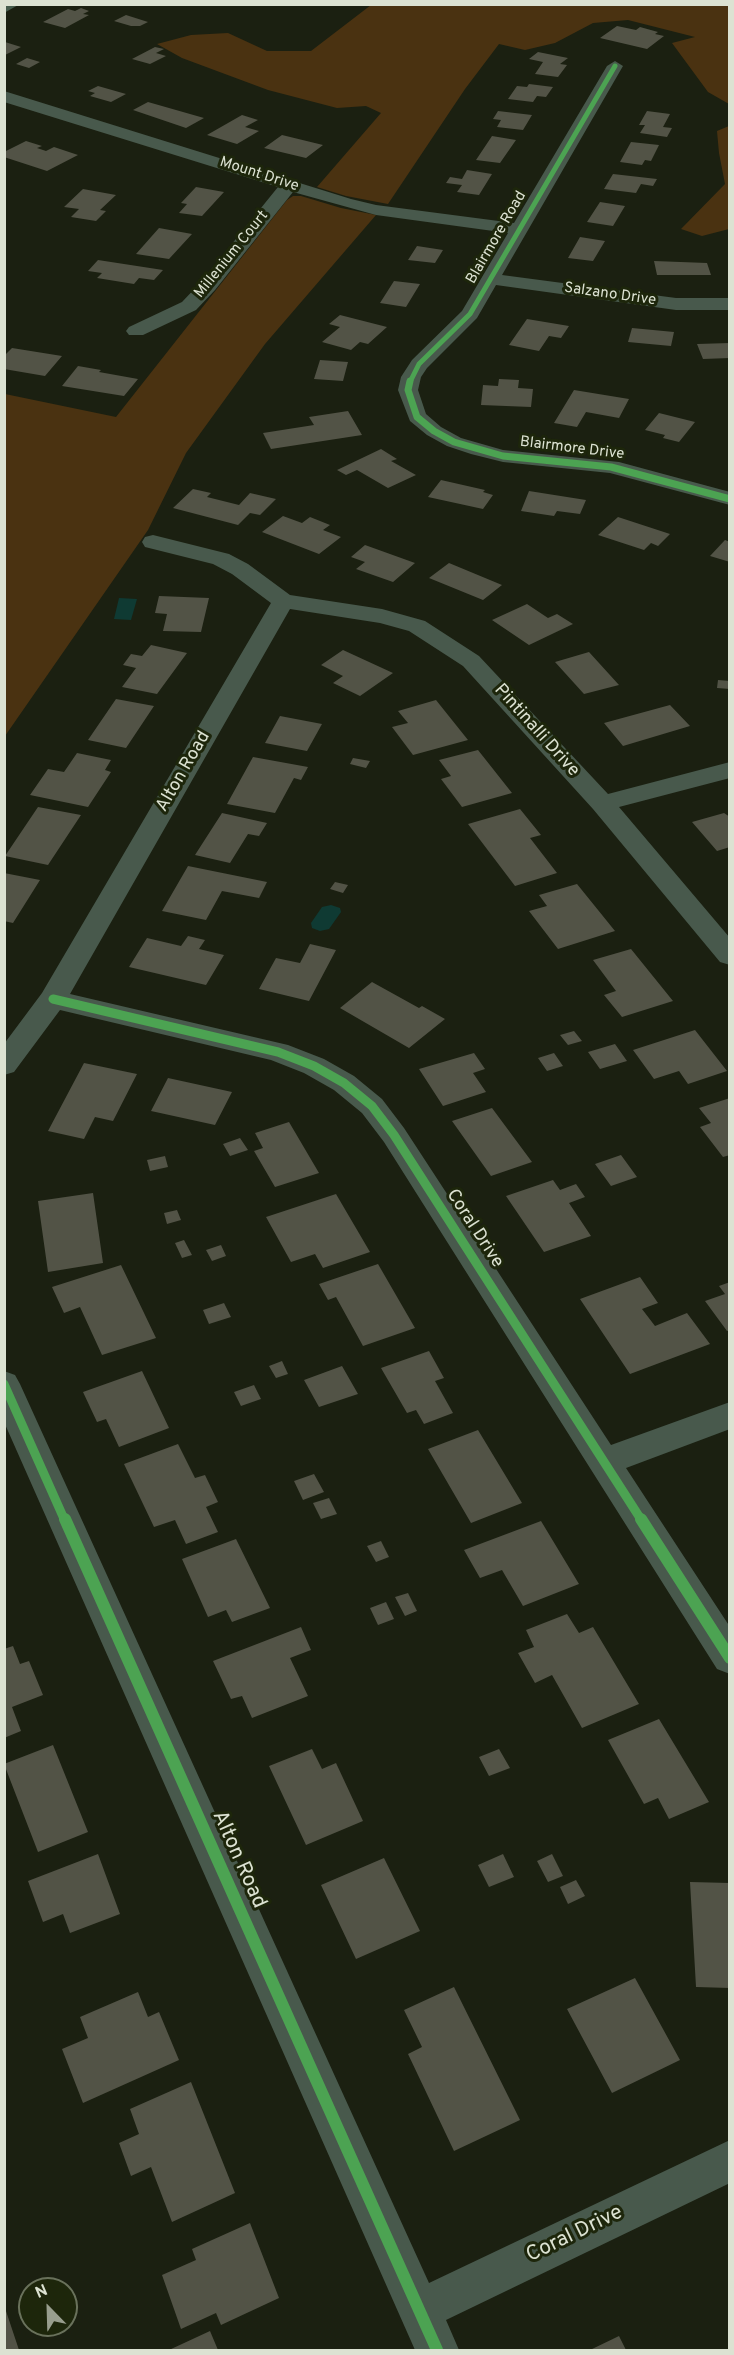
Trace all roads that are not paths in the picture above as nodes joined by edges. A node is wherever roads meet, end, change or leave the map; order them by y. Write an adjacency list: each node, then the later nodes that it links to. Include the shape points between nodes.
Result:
1 (12, 4): 2 (main road)
2 (4, 8)
3 (615, 66): 6 (street, Blairmore Road)
4 (4, 96): 5 (street, Mount Drive)
5 (289, 185): 6 (street, Mount Drive, via 376,210); 9 (street, Millenium Court, via 189,306)
6 (520, 229): 7 (street, Blairmore Road)
7 (491, 279): 8 (street, Salzano Drive, via 676,304); 10 (street, Blairmore Road, via 470,314 419,364 411,377 408,390)
8 (729, 304)
9 (136, 331)
10 (417, 417): 11 (street, Blairmore Drive, via 454,442 478,450 610,467)
11 (729, 499)
12 (153, 542): 13 (street, via 221,558)
13 (283, 601): 15 (street, Pintinalli Drive, via 382,616 417,626 471,661 488,677); 17 (street, Alton Road)
14 (729, 770): 15 (street)
15 (602, 803): 16 (street, Pintinalli Drive)
16 (729, 956)
17 (53, 999): 18 (street, Alton Road); 21 (street, Coral Drive, via 278,1052 344,1083 372,1106)
18 (4, 1065)
19 (4, 1384): 24 (street, Alton Road)
20 (729, 1415): 21 (street)
21 (604, 1462): 22 (street, Coral Drive)
22 (729, 1658)
23 (729, 2161): 24 (street, Coral Drive)
24 (420, 2310): 25 (street, Alton Road)
25 (437, 2350)

